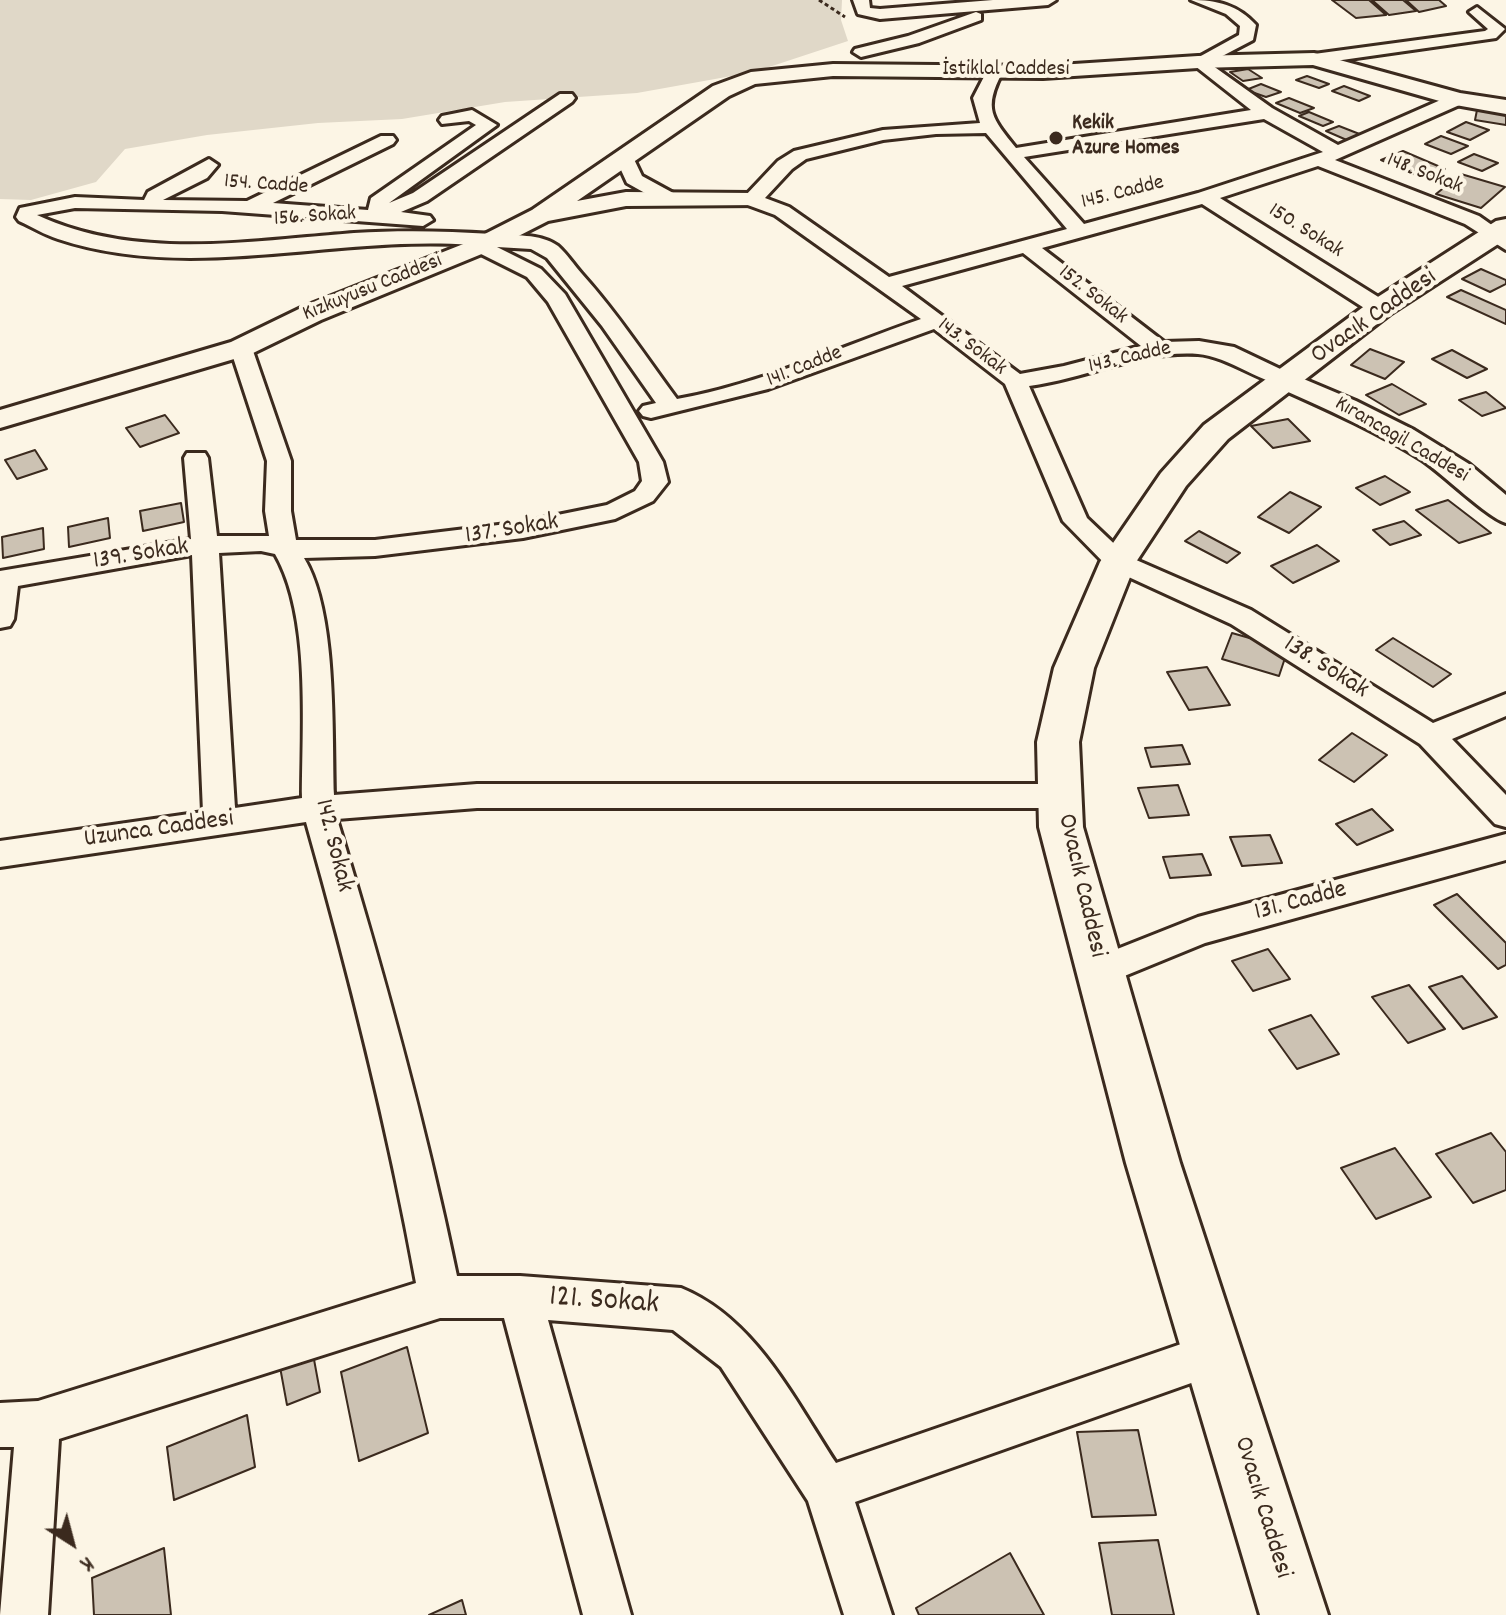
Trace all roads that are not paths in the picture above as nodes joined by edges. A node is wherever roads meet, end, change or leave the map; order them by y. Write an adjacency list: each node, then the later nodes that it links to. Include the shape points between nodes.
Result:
1 (861, 0): 4 (street, via 863,11 880,14)
2 (1048, 0): 4 (street)
3 (1199, 0): 8 (street, via 1231,11 1248,25 1247,37)
4 (1009, 3): 6 (street, via 913,40)
5 (1477, 12): 7 (street, via 1497,29 1490,35)
6 (861, 52)
7 (1314, 59): 8 (street, İstiklal Caddesi); 11 (street, İstiklal Caddesi)
8 (1198, 62): 9 (street, İstiklal Caddesi); 13 (street)
9 (994, 73): 15 (street, via 981,98); 19 (street, İstiklal Caddesi, via 833,70 751,78 721,91)
10 (566, 98): 27 (street, via 420,197)
11 (1458, 99): 12 (street, İstiklal Caddesi); 17 (street, 145. Cadde)
12 (1506, 107)
13 (1266, 113): 17 (street); 18 (street)
14 (448, 120): 27 (street, via 472,115 488,125 378,202)
15 (993, 128): 18 (street); 24 (street, via 883,135 800,155)
16 (387, 140): 26 (street)
17 (1339, 153): 20 (street, 145. Cadde)
18 (1011, 154): 29 (street)
19 (625, 159): 23 (street, via 634,179); 28 (street, İstiklal Caddesi)
20 (1319, 160): 22 (street, 145. Cadde); 30 (street, 148. Sokak)
21 (209, 165): 25 (street, 154. Cadde, via 155,196)
22 (1205, 197): 29 (street, 145. Cadde); 34 (street, 150. Sokak)
23 (668, 198): 24 (street, Kızkuyusu Caddesi); 28 (street, Kızkuyusu Caddesi, via 626,199)
24 (752, 200): 33 (street, 143. Sokak, via 782,211)
25 (159, 206): 26 (street, 154. Cadde); 31 (street, 156. Sokak, via 67,202 42,206 26,217 98,244 152,248 396,237)
26 (250, 208): 27 (street, 154. Cadde)
27 (378, 215): 28 (street, 154. Cadde, via 469,223)
28 (541, 215): 31 (street, Kızkuyusu Caddesi)
29 (1079, 230): 32 (street, 145. Cadde)
30 (1503, 235): 34 (main road, Ovacık Caddesi)
31 (485, 243): 36 (street, Kızkuyusu Caddesi); 40 (street, 156. Sokak, via 524,242 548,249 594,299); 41 (street, via 534,273 557,299)
32 (1025, 245): 33 (street, 145. Cadde); 37 (street, 152. Sokak)
33 (884, 285): 35 (street, 143. Sokak)
34 (1380, 308): 39 (main road, Ovacık Caddesi)
35 (937, 321): 38 (street, 143. Sokak); 40 (street, 141. Cadde, via 729,396)
36 (241, 348): 42 (street, Kızkuyusu Caddesi); 47 (street, 142. Sokak, via 279,461)
37 (1158, 348): 38 (street, 143. Cadde, via 1063,376); 39 (street, 143. Cadde, via 1229,353)
38 (1015, 381): 48 (street, 143. Sokak, via 1076,521)
39 (1287, 381): 44 (street, Kırancagil Caddesi, via 1364,415); 48 (main road, Ovacık Caddesi, via 1216,432 1173,480)
40 (671, 408): 41 (street, 141. Cadde)
41 (625, 414): 47 (street, 137. Sokak, via 651,462 655,482 644,496 615,511 452,540 310,551)
42 (0, 419)
43 (196, 458): 46 (street)
44 (1495, 490): 45 (street, Kırancagil Caddesi)
45 (1506, 513)
46 (205, 545): 47 (street, 139. Sokak); 49 (street, 139. Sokak); 56 (street)
47 (284, 547): 54 (street, 142. Sokak, via 302,577 316,666)
48 (1118, 562): 52 (street, 138. Sokak, via 1241,617); 53 (main road, Ovacık Caddesi, via 1074,668 1058,742)
49 (3, 580): 50 (street)
50 (0, 619)
51 (1506, 704): 52 (street)
52 (1431, 736): 55 (street, 138. Sokak)
53 (1060, 796): 54 (street, Uzunca Caddesi, via 477,796); 59 (main road, Ovacık Caddesi, via 1061,827)
54 (318, 808): 56 (street, Uzunca Caddesi); 60 (street, 142. Sokak, via 416,1173)
55 (1506, 815)
56 (220, 822): 58 (street, Uzunca Caddesi)
57 (1506, 847): 59 (street, 131. Cadde, via 1198,931)
58 (0, 854)
59 (1100, 971): 62 (main road, Ovacık Caddesi)
60 (440, 1297): 61 (street, 121. Sokak); 63 (street, 121. Sokak)
61 (520, 1297): 64 (street, 121. Sokak, via 681,1309 736,1352); 66 (street)
62 (1213, 1355): 64 (street); 68 (main road, Ovacık Caddesi)
63 (19, 1424): 65 (street)
64 (827, 1489): 67 (street, 121. Sokak)
65 (24, 1615)
66 (607, 1615)
67 (868, 1615)
68 (1294, 1615)

